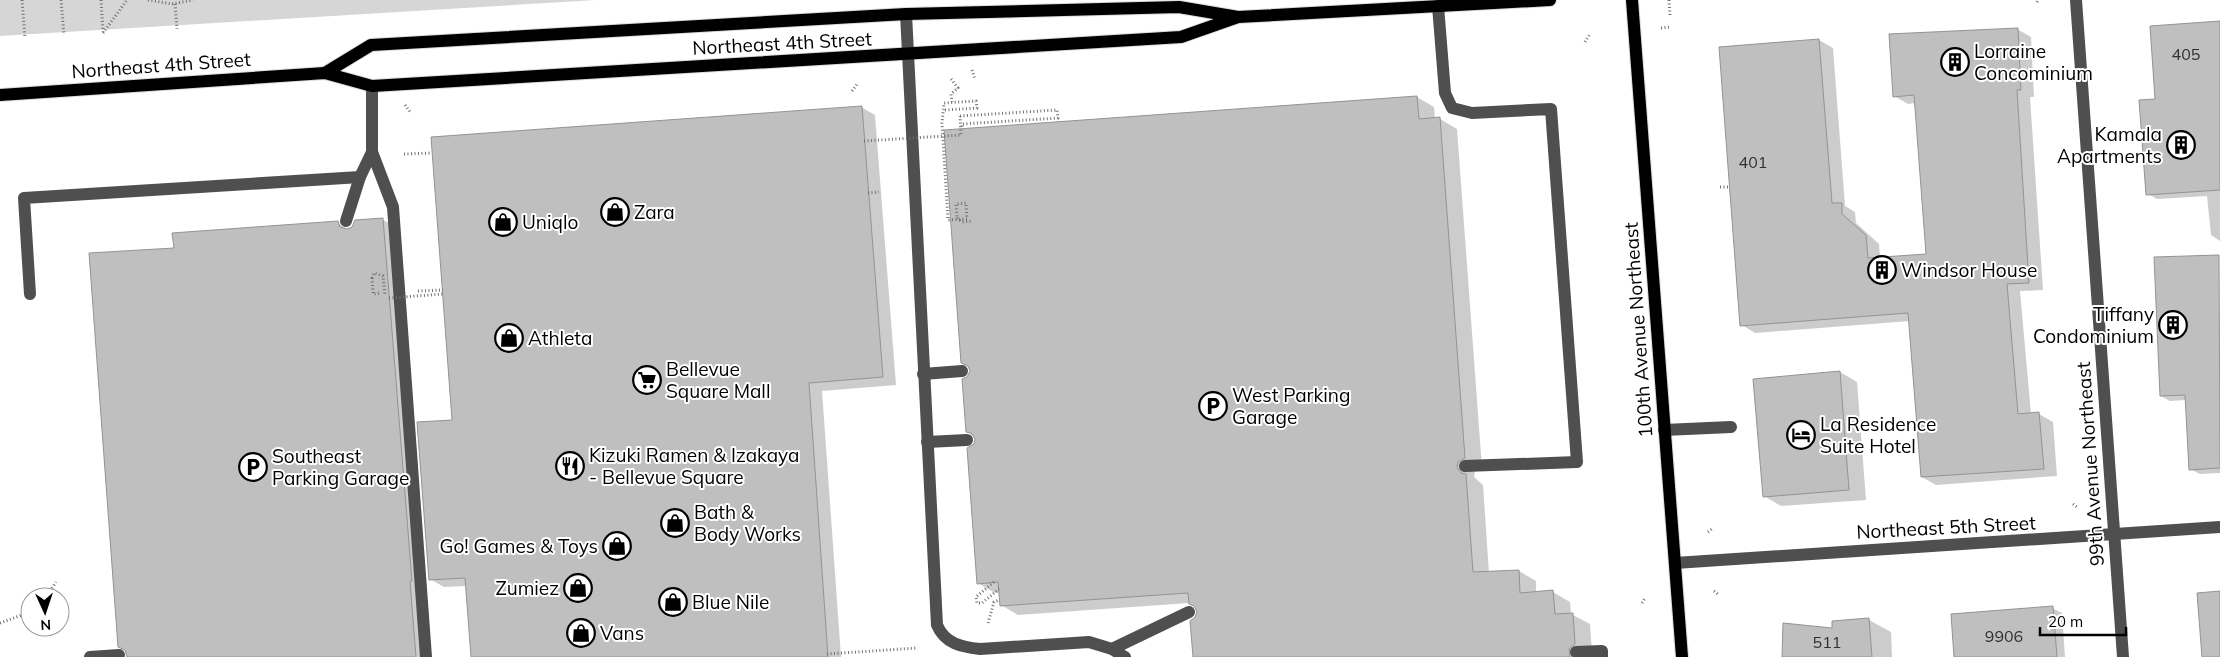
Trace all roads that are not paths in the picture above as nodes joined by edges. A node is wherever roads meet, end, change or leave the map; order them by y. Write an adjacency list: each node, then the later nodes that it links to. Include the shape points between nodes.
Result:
1 (1550, 0): 4 (main road, Northeast 4th Street)
2 (1632, 0): 18 (main road, 100th Avenue Northeast)
3 (2076, 0): 23 (street, 99th Avenue Northeast)
4 (1438, 6): 6 (main road, Northeast 4th Street); 21 (street, via 1445,93 1452,108 1472,113 1552,109 1577,462)
5 (906, 14): 6 (main road, Northeast 4th Street, via 1179,7); 7 (street); 8 (main road, Northeast 4th Street, via 371,45)
6 (1238, 17): 7 (main road, Northeast 4th Street, via 1181,37)
7 (908, 55): 9 (main road, Northeast 4th Street); 16 (street)
8 (325, 73): 9 (main road, Northeast 4th Street); 10 (main road, Northeast 4th Street)
9 (372, 86): 11 (street)
10 (0, 95)
11 (372, 152): 12 (street); 30 (street, via 393,207)
12 (360, 177): 13 (street); 14 (street, via 24,198)
13 (346, 221)
14 (30, 294)
15 (962, 371): 16 (street)
16 (923, 374): 20 (street)
17 (1731, 426): 18 (street)
18 (1664, 430): 24 (main road, 100th Avenue Northeast)
19 (967, 440): 20 (street)
20 (927, 442): 26 (street, via 935,616 940,632 955,645 980,649 1089,642)
21 (1465, 466)
22 (2220, 527): 23 (street, Northeast 5th Street)
23 (2114, 535): 24 (street, Northeast 5th Street); 34 (street, 99th Avenue Northeast)
24 (1675, 563): 33 (main road, 100th Avenue Northeast)
25 (1189, 612): 26 (street)
26 (1112, 649): 31 (street)
27 (1576, 652): 32 (street, via 1602,651)
28 (119, 655): 29 (street)
29 (90, 657)
30 (426, 657)
31 (1125, 657)
32 (1602, 657)
33 (1682, 657)
34 (2122, 657)

